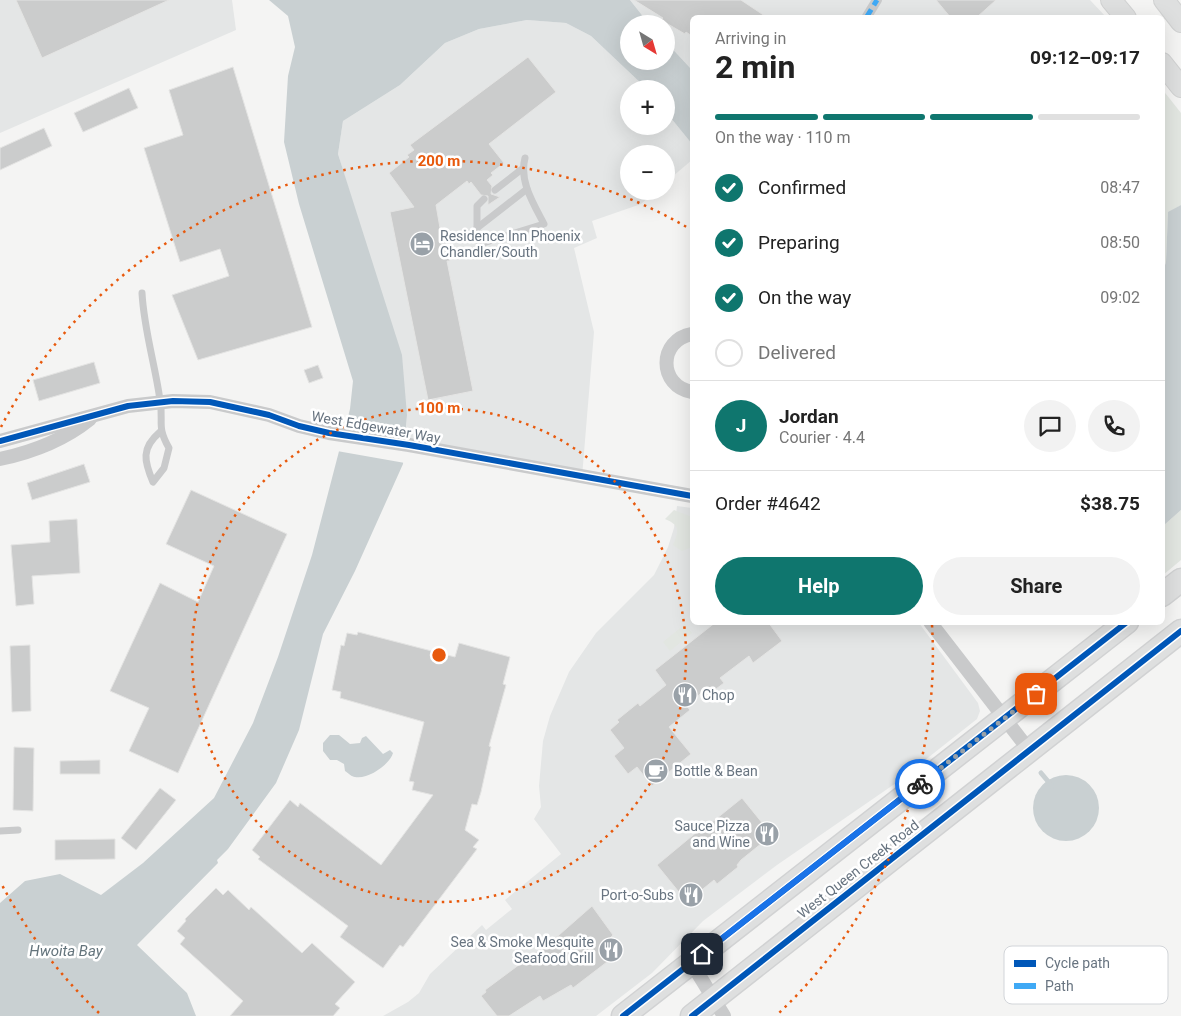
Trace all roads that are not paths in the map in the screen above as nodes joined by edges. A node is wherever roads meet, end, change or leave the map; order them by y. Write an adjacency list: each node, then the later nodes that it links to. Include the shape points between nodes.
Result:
1 (877, 0): 4 (street)
2 (1112, 0): 5 (main road)
3 (1164, 0): 6 (main road)
4 (868, 15)
5 (1124, 15)
6 (1181, 22)
7 (1165, 67): 8 (main road)
8 (1181, 86)
9 (525, 158): 10 (lane)
10 (522, 169): 11 (lane); 12 (lane)
11 (527, 189): 13 (lane, via 477,228 476,206); 14 (lane, via 544,224)
12 (495, 190)
13 (484, 199)
14 (480, 244)
15 (142, 293): 18 (lane, via 143,317)
16 (690, 335): 17 (street, via 677,339 671,346 666,365 673,383)
17 (690, 391)
18 (160, 402): 19 (street, West Edgewater Way, via 128,406); 20 (lane); 23 (street, West Edgewater Way, via 210,402 269,415 329,434 409,445)
19 (95, 416): 21 (street, West Edgewater Way); 22 (street, West Edgewater Way, via 78,429 35,450)
20 (160, 432): 20 (lane, via 149,442 145,464 153,482 164,468 170,448)
21 (0, 441)
22 (0, 459)
23 (690, 496)
24 (1181, 580): 25 (main road)
25 (1165, 593)
26 (932, 625): 29 (street)
27 (1123, 625): 29 (main road, West Queen Creek Road)
28 (1181, 631): 30 (main road, West Queen Creek Road)
29 (1005, 718): 30 (street); 33 (main road, West Queen Creek Road)
30 (1029, 750): 34 (main road, West Queen Creek Road)
31 (18, 830): 32 (lane)
32 (0, 831)
33 (691, 962): 34 (street); 35 (main road, West Queen Creek Road)
34 (718, 1008): 36 (main road, West Queen Creek Road)
35 (623, 1016)
36 (692, 1016)

